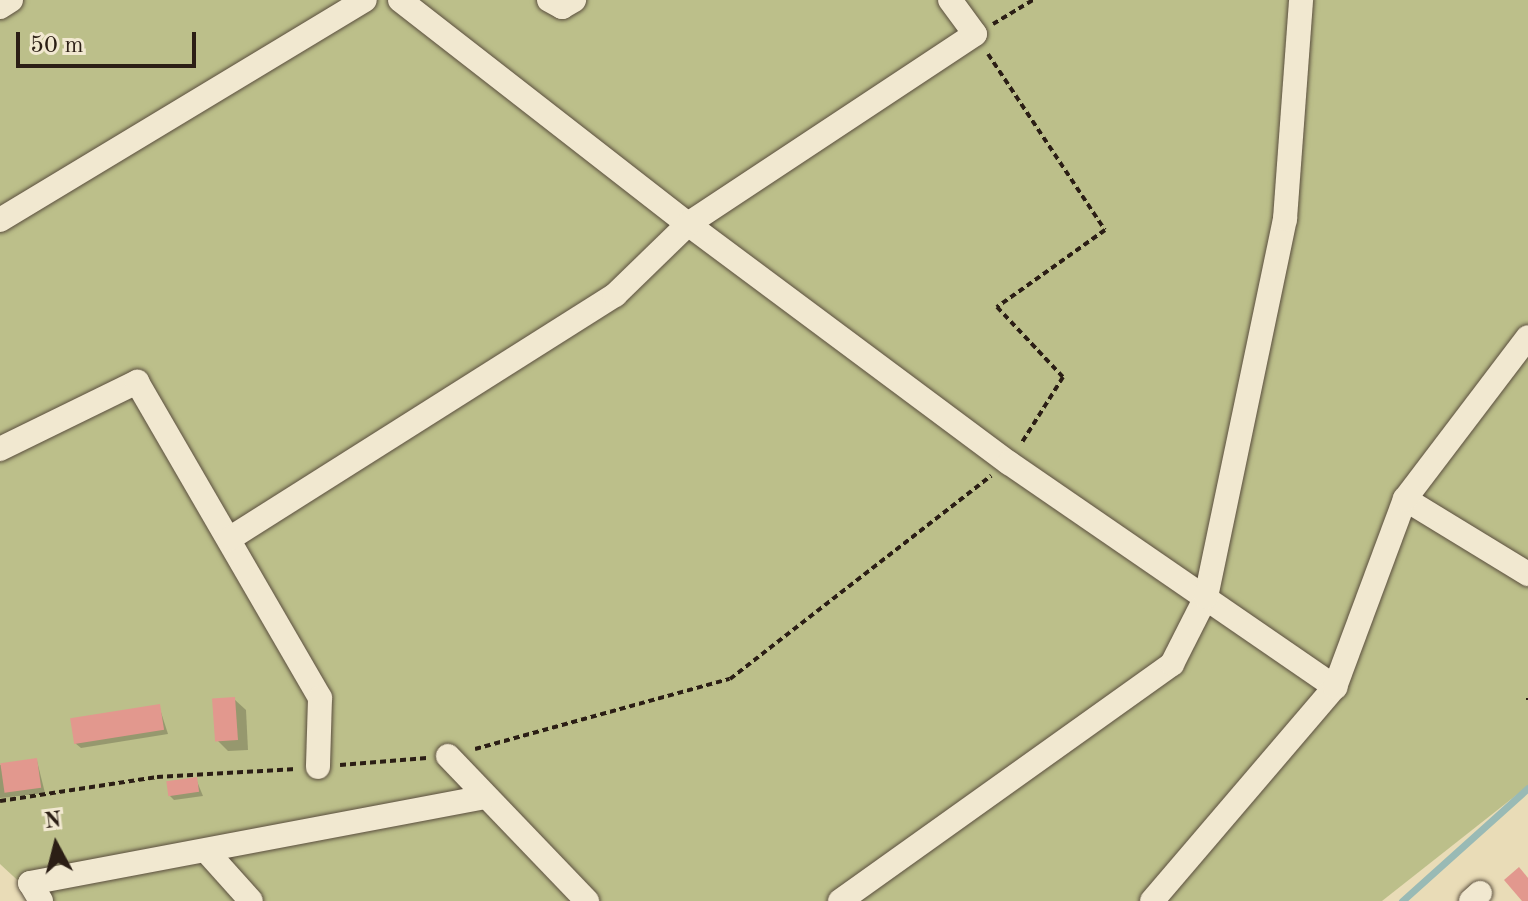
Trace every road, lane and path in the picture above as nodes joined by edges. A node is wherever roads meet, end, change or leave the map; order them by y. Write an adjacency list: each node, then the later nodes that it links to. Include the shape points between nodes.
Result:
1 (11, 0): 9 (lane)
2 (365, 0): 11 (lane)
3 (400, 0): 12 (lane)
4 (549, 0): 5 (lane, via 562,7)
5 (574, 0)
6 (950, 0): 10 (lane)
7 (1033, 0): 10 (path)
8 (1301, 0): 19 (lane, via 1285,219)
9 (0, 7)
10 (975, 34): 12 (lane); 15 (path, via 1105,230 997,307 1063,377)
11 (0, 220)
12 (688, 224): 15 (lane); 17 (lane, via 615,295)
13 (1528, 337): 16 (lane)
14 (0, 449): 17 (lane, via 137,382)
15 (1009, 463): 19 (lane); 21 (path, via 730,679)
16 (1405, 499): 18 (lane); 20 (lane)
17 (229, 539): 22 (lane, via 320,698)
18 (1528, 574)
19 (1206, 597): 20 (lane); 29 (lane, via 1172,664)
20 (1335, 687): 30 (lane)
21 (448, 756): 22 (path); 23 (lane)
22 (318, 767): 24 (path, via 157,777)
23 (484, 797): 25 (lane); 28 (lane)
24 (0, 801)
25 (208, 853): 26 (lane, via 30,883); 27 (lane)
26 (41, 901)
27 (251, 901)
28 (587, 901)
29 (840, 901)
30 (1152, 901)

